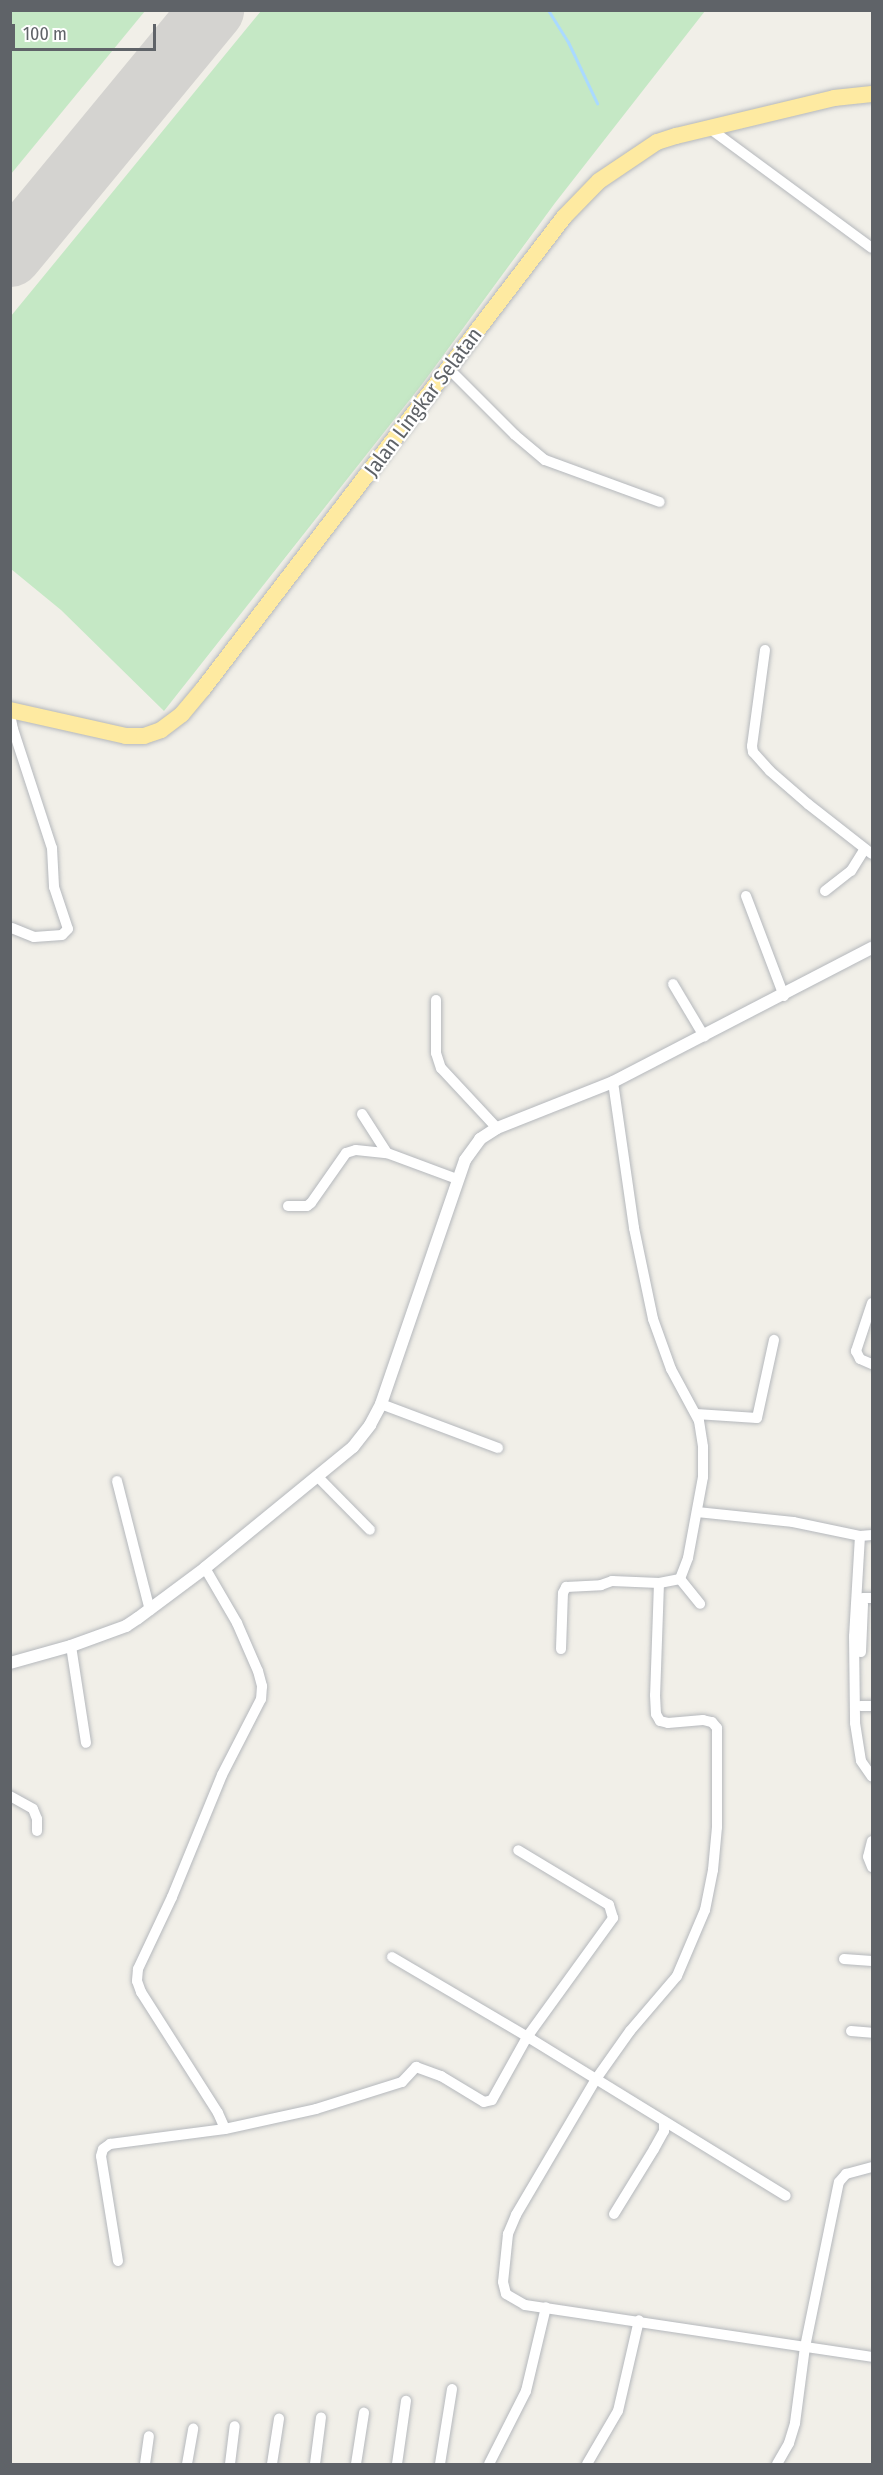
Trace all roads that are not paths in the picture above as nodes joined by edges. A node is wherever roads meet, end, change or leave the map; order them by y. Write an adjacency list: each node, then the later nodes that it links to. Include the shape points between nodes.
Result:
1 (873, 94): 2 (highway, Jalan Lingkar Selatan, via 834,98)
2 (709, 128): 3 (street); 4 (highway, Jalan Lingkar Selatan, via 657,142 599,181 564,217)
3 (873, 248)
4 (449, 369): 5 (street, via 545,460); 7 (highway, Jalan Lingkar Selatan, via 182,714 161,730 144,736 126,736)
5 (660, 502)
6 (765, 650): 8 (street, via 753,752 808,804)
7 (10, 712): 11 (street, via 52,848 54,887 68,929 62,935 34,937)
8 (869, 851): 9 (street)
9 (825, 891)
10 (746, 896): 14 (street)
11 (12, 928)
12 (873, 948): 14 (street)
13 (673, 984): 16 (street)
14 (784, 996): 16 (street)
15 (436, 1000): 19 (street, via 436,1053 441,1068)
16 (704, 1036): 17 (street)
17 (613, 1082): 19 (street); 27 (street, via 634,1228 653,1319 671,1369)
18 (362, 1114): 20 (street)
19 (497, 1128): 21 (street, via 471,1149)
20 (387, 1153): 21 (street); 22 (street, via 346,1152 311,1203)
21 (457, 1179): 26 (street)
22 (288, 1206)
23 (873, 1303): 25 (street, via 856,1351 860,1359)
24 (774, 1340): 27 (street, via 757,1418)
25 (873, 1364)
26 (381, 1404): 28 (street); 29 (street, via 363,1435)
27 (696, 1414): 31 (street, via 703,1447)
28 (498, 1448)
29 (318, 1477): 32 (street); 36 (street)
30 (117, 1481): 41 (street)
31 (697, 1512): 34 (street, via 793,1522); 37 (street)
32 (370, 1530)
33 (873, 1535): 34 (street)
34 (860, 1536): 48 (street, via 854,1636)
35 (873, 1552): 39 (street, via 864,1553)
36 (205, 1568): 41 (street); 67 (street, via 237,1623 258,1671 261,1699 222,1775 138,1969 137,1981)
37 (680, 1579): 38 (street); 40 (street)
38 (659, 1583): 44 (street, via 612,1581 566,1587); 65 (street, via 656,1714 668,1724 703,1720 717,1728 713,1870 705,1910 677,1976)
39 (868, 1598): 42 (street)
40 (700, 1604)
41 (150, 1610): 43 (street, via 126,1626)
42 (868, 1625): 45 (street)
43 (71, 1646): 47 (street); 50 (street)
44 (561, 1649)
45 (861, 1655): 46 (street); 48 (street)
46 (873, 1655)
47 (10, 1663)
48 (858, 1706): 49 (street); 51 (street, via 857,1746)
49 (873, 1706)
50 (86, 1743)
51 (861, 1761): 52 (street); 53 (street)
52 (873, 1761)
53 (873, 1777)
54 (10, 1796): 55 (street, via 33,1809)
55 (37, 1831)
56 (873, 1841): 58 (street, via 868,1857)
57 (518, 1850): 64 (street, via 609,1905 613,1913 610,1923)
58 (873, 1867)
59 (392, 1957): 64 (street)
60 (844, 1959): 61 (street)
61 (873, 1961)
62 (851, 2031): 63 (street)
63 (873, 2033)
64 (527, 2037): 65 (street); 67 (street, via 489,2103 416,2067 402,2082 316,2109)
65 (596, 2079): 66 (street); 72 (street, via 508,2234 503,2282 506,2294 525,2305)
66 (664, 2123): 69 (street); 70 (street, via 664,2131)
67 (225, 2129): 71 (street, via 103,2148 101,2156)
68 (873, 2167): 74 (street, via 841,2178)
69 (786, 2196)
70 (614, 2214)
71 (118, 2261)
72 (546, 2307): 73 (street); 92 (street, via 526,2391)
73 (639, 2320): 74 (street); 93 (street, via 618,2411)
74 (805, 2347): 75 (street); 94 (street, via 795,2423)
75 (872, 2356)
76 (452, 2389): 91 (street)
77 (406, 2401): 90 (street)
78 (364, 2413): 89 (street)
79 (321, 2417): 88 (street)
80 (279, 2419): 87 (street)
81 (235, 2426): 86 (street)
82 (193, 2428): 85 (street)
83 (149, 2436): 84 (street)
84 (145, 2464)
85 (187, 2464)
86 (230, 2464)
87 (272, 2464)
88 (315, 2464)
89 (356, 2464)
90 (397, 2464)
91 (440, 2464)
92 (489, 2464)
93 (587, 2464)
94 (777, 2464)

